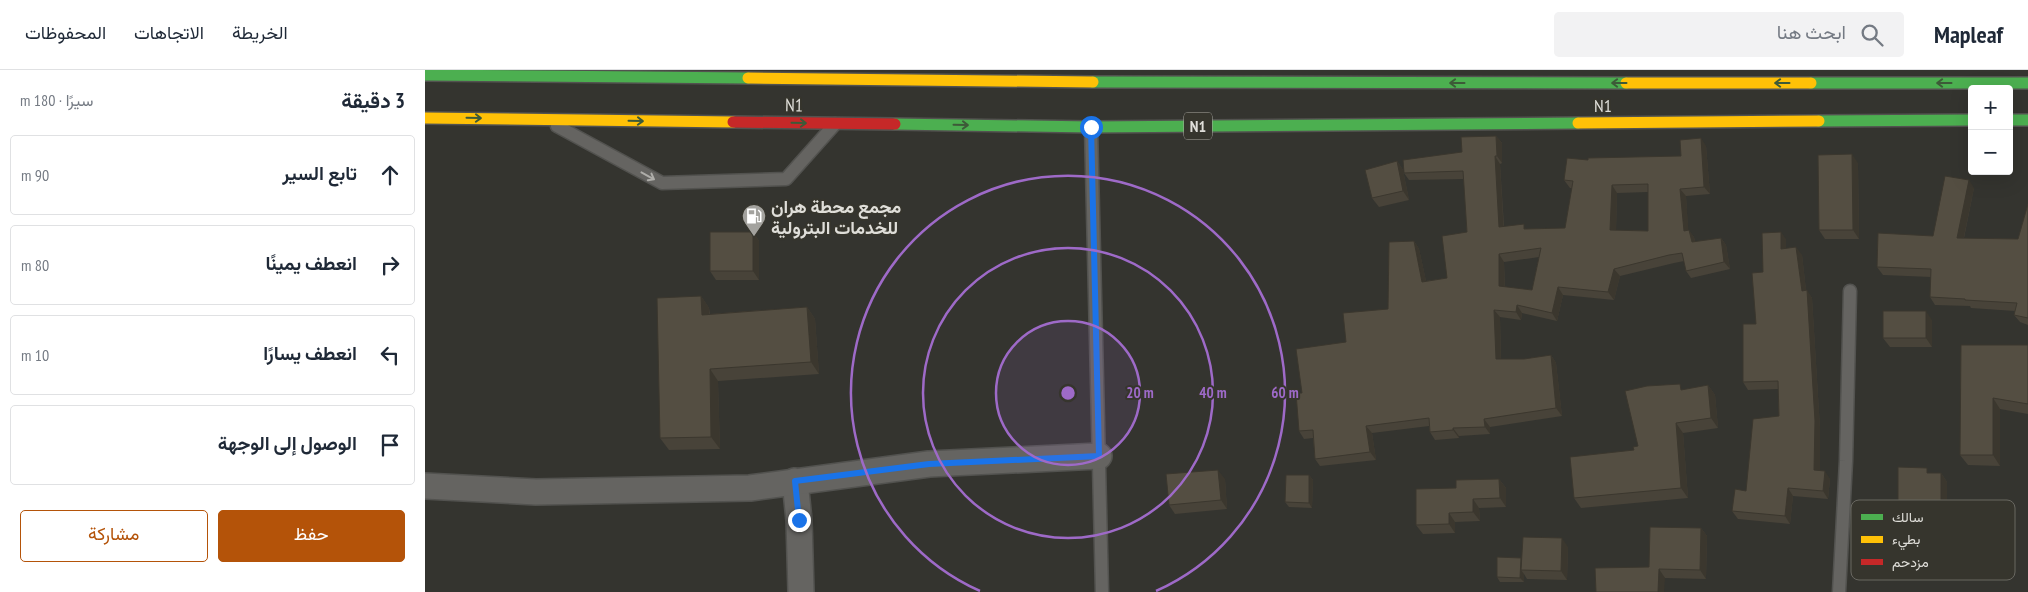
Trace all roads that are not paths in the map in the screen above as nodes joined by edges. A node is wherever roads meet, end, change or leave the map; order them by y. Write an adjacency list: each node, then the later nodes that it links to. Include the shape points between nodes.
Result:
1 (425, 75): 2 (highway, N1 / N1, one-way to 1, via 1200,83)
2 (2028, 83)
3 (425, 118): 4 (highway, N1 / N1, one-way to 4)
4 (544, 119): 8 (highway, N1 / N1, one-way to 8); 8 (lane, one-way to 8, via 662,183 786,179)
5 (1968, 120): 9 (highway, N1 / N1)
6 (2013, 120): 7 (highway)
7 (2028, 120)
8 (836, 123): 9 (highway, N1 / N1, one-way to 9)
9 (1091, 127): 11 (lane)
10 (1850, 291): 16 (lane)
11 (1099, 456): 12 (street, via 929,464); 15 (lane)
12 (795, 481): 13 (street, via 750,488 536,492); 14 (street)
13 (425, 486)
14 (801, 592)
15 (1102, 592)
16 (1839, 592)

